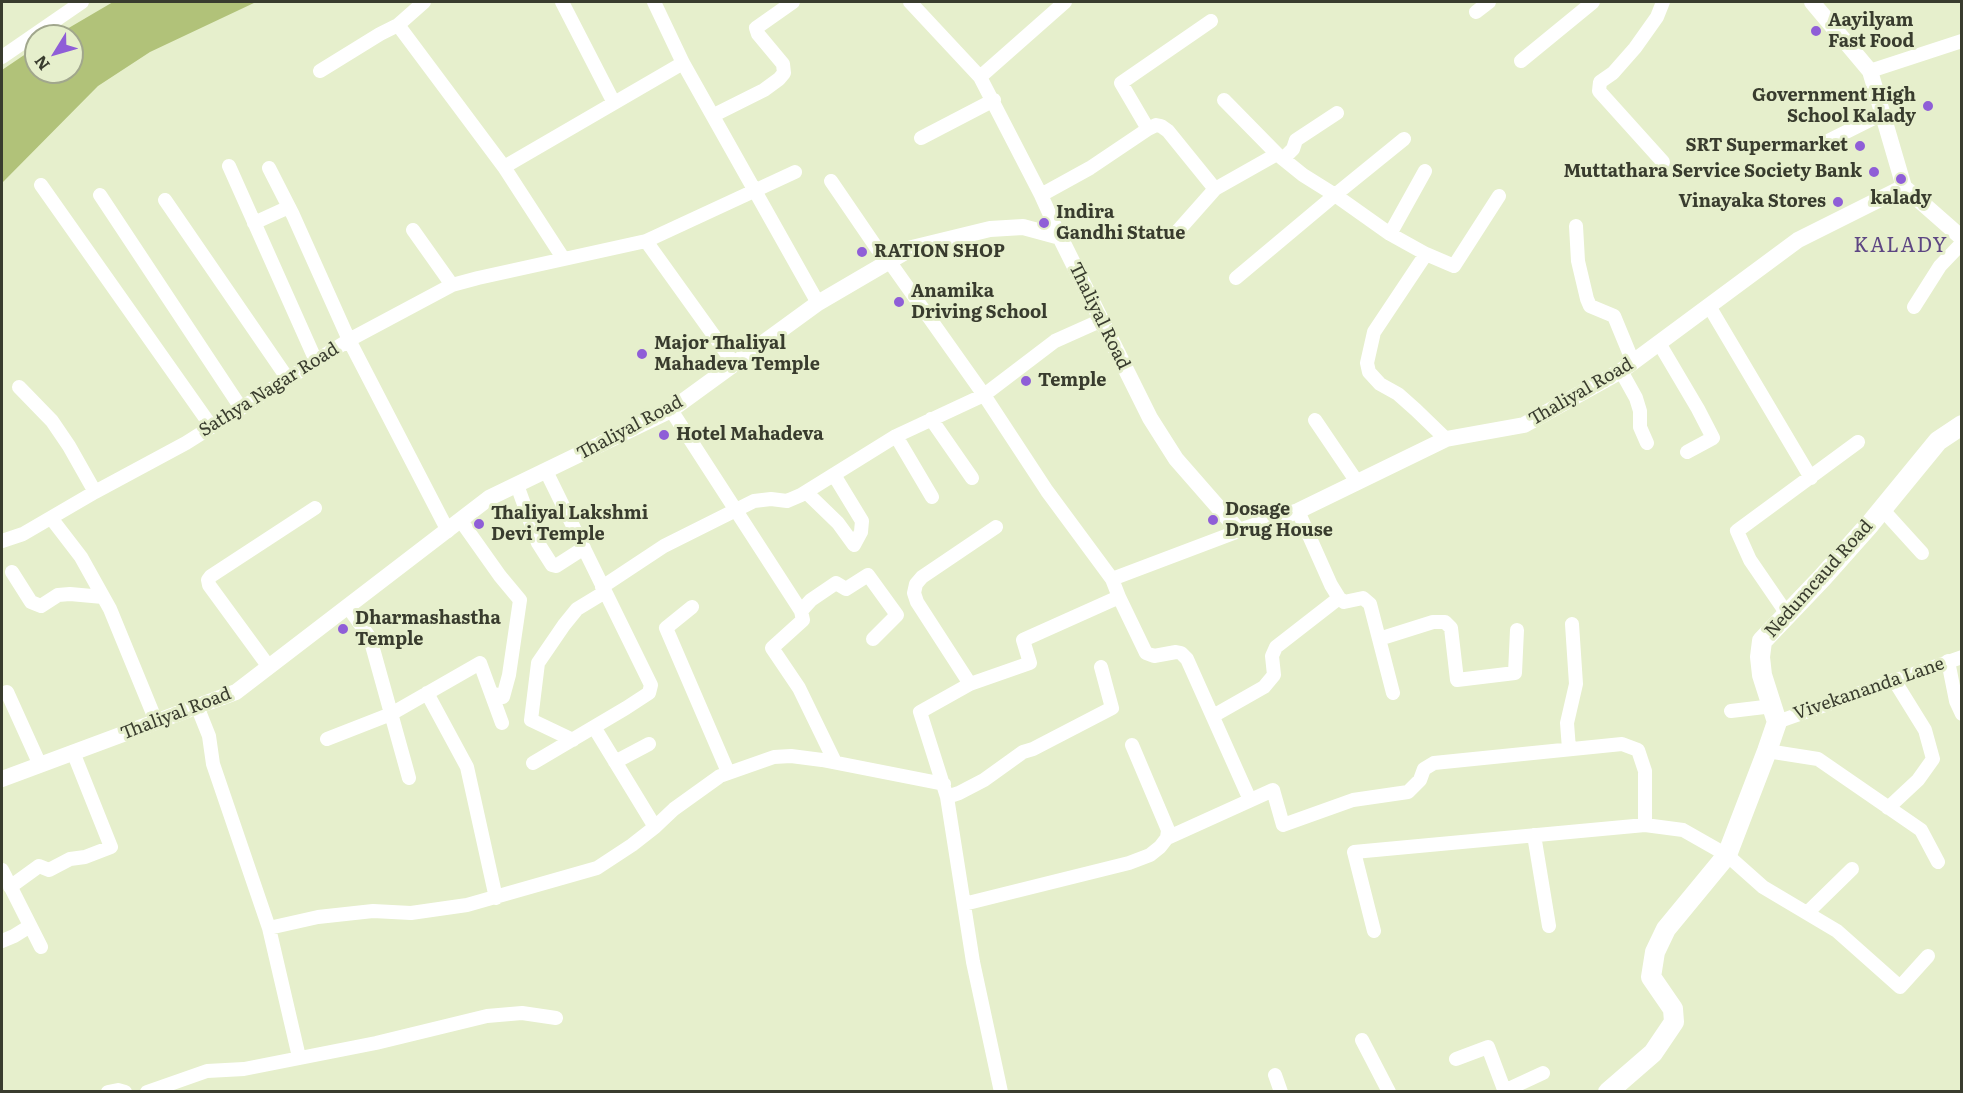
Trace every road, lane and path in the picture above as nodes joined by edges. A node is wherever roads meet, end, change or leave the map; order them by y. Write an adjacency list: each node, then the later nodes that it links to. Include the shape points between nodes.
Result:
1 (82, 2): 16 (street)
2 (424, 2): 14 (street)
3 (562, 2): 24 (street)
4 (654, 2): 18 (street)
5 (793, 2): 27 (street, via 756,28 783,64 784,73 764,90)
6 (910, 2): 21 (street)
7 (1065, 2): 21 (street)
8 (1489, 2): 12 (street)
9 (1593, 2): 17 (street)
10 (1663, 2): 33 (street, via 1658,17 1613,73 1600,82 1599,91)
11 (1812, 2): 19 (street)
12 (1476, 12)
13 (1210, 21): 28 (street, via 1121,83)
14 (398, 26): 20 (street); 35 (street)
15 (1962, 41): 19 (street)
16 (2, 57)
17 (1521, 61)
18 (683, 63): 24 (street); 27 (street)
19 (1870, 71): 26 (street)
20 (320, 72)
21 (980, 77): 22 (street)
22 (994, 100): 29 (street); 45 (street)
23 (1224, 100): 32 (street)
24 (615, 103): 35 (street)
25 (1337, 112): 32 (street)
26 (1882, 114): 31 (street); 41 (street)
27 (714, 115): 43 (street)
28 (1148, 129): 42 (street, via 1156,125 1168,131); 45 (street)
29 (921, 138)
30 (1404, 139): 46 (street)
31 (1818, 146)
32 (1280, 156): 42 (street); 46 (street)
33 (1663, 162)
34 (229, 166): 50 (street)
35 (504, 167): 60 (street)
36 (269, 168): 49 (street)
37 (1425, 171): 54 (street)
38 (795, 172): 43 (street)
39 (831, 181): 61 (street)
40 (41, 185): 81 (street)
41 (1904, 187): 56 (street); 65 (street, Thaliyal Road, via 1798,240)
42 (1215, 189): 53 (street)
43 (756, 191): 57 (street); 64 (street)
44 (100, 195): 76 (street)
45 (1041, 195): 55 (street)
46 (1335, 195): 54 (street); 62 (street)
47 (1499, 196): 59 (street, via 1454,266)
48 (165, 200): 73 (street)
49 (289, 207): 50 (street); 68 (street)
50 (254, 223): 70 (street)
51 (1576, 226): 72 (street, via 1578,261 1587,299 1590,306 1614,316)
52 (413, 230): 63 (street)
53 (1176, 233)
54 (1390, 234): 59 (street)
55 (1059, 237): 61 (street, Thaliyal Road, via 1023,227 990,229 912,248); 67 (street, Thaliyal Road)
56 (1962, 237)
57 (646, 241): 60 (street); 71 (street)
58 (1962, 243): 66 (street, via 1940,266)
59 (1426, 254): 83 (street, via 1374,332 1368,363 1369,372 1380,384 1398,394)
60 (563, 258): 63 (street)
61 (888, 262): 64 (street, Thaliyal Road); 75 (street)
62 (1236, 278)
63 (452, 285): 68 (street)
64 (818, 303): 71 (street, Thaliyal Road)
65 (1709, 306): 69 (street, Thaliyal Road); 90 (street)
66 (1914, 307)
67 (1102, 320): 75 (street, via 1055,341); 103 (street, Thaliyal Road, via 1150,418 1176,459)
68 (349, 340): 70 (street, Sathya Nagar Road); 101 (street, Sathya Nagar Road)
69 (1659, 343): 72 (street, Thaliyal Road); 86 (street, via 1713,438)
70 (316, 361): 73 (street, Sathya Nagar Road)
71 (735, 365): 77 (street, Thaliyal Road)
72 (1628, 367): 83 (street, Thaliyal Road, via 1524,425); 85 (street, via 1640,411 1640,428)
73 (288, 379): 76 (street, Sathya Nagar Road)
74 (19, 387): 93 (street, via 52,421)
75 (984, 395): 78 (street); 108 (street, via 1047,491)
76 (241, 408): 81 (street, Sathya Nagar Road)
77 (671, 410): 87 (street, Thaliyal Road); 97 (street)
78 (931, 419): 82 (street); 89 (street)
79 (1315, 420): 91 (street)
80 (1962, 425): 98 (main road, Nedumcaud Road, via 1938,441)
81 (211, 426): 93 (street, Sathya Nagar Road)
82 (896, 436): 88 (street); 95 (street)
83 (1446, 439): 91 (street, Thaliyal Road)
84 (1858, 442): 90 (street)
85 (1647, 443)
86 (1687, 452)
87 (546, 471): 92 (street, Thaliyal Road); 105 (street)
88 (834, 475): 94 (street); 94 (street, via 862,520 854,544)
89 (972, 478)
90 (1811, 478): 117 (street, via 1737,531 1750,560)
91 (1357, 482): 99 (street, Thaliyal Road)
92 (517, 485): 101 (street, Thaliyal Road, via 489,498); 105 (street, via 538,543 552,565)
93 (95, 492): 100 (street, Sathya Nagar Road)
94 (806, 492): 97 (street, via 787,501 754,501)
95 (932, 497)
96 (315, 508): 124 (street, via 208,580)
97 (737, 509): 109 (street, via 664,546); 116 (street)
98 (1882, 509): 106 (street); 117 (main road, Nedumcaud Road)
99 (1298, 511): 103 (street, Thaliyal Road); 112 (street)
100 (51, 518): 104 (street, Sathya Nagar Road); 110 (street, via 81,557)
101 (455, 526): 114 (street, Thaliyal Road); 130 (street, Sathya Nagar Road, via 520,600 503,696)
102 (996, 527): 113 (street, via 921,577 914,593)
103 (1239, 531): 108 (street)
104 (2, 541)
105 (584, 548): 109 (street)
106 (1922, 553)
107 (12, 572): 110 (street, via 31,602 41,606 58,595)
108 (1112, 579): 111 (street)
109 (603, 589): 140 (street, via 651,685 649,693); 142 (street, via 577,609 538,663 531,720)
110 (103, 597): 138 (street)
111 (1119, 597): 127 (street, via 1023,640 1030,663); 137 (street, via 1146,653 1154,656 1176,652 1187,659)
112 (1339, 598): 122 (street, via 1344,602 1363,598 1370,604); 137 (street, via 1276,647 1272,656 1274,675 1264,687)
113 (917, 602): 118 (street); 127 (street)
114 (348, 607): 124 (street, Thaliyal Road); 134 (street, via 370,638)
115 (692, 607): 152 (street, via 666,628)
116 (801, 611): 118 (street, via 836,582 846,589 868,574); 149 (street, via 803,620 772,648 799,688)
117 (1787, 614): 135 (main road, Nedumcaud Road, via 1760,648 1762,675)
118 (897, 615): 121 (street)
119 (1572, 624): 145 (street, via 1576,684 1567,723)
120 (1517, 630): 122 (street, via 1515,673 1457,680 1451,628 1446,622 1433,622)
121 (873, 639)
122 (1379, 639): 131 (street)
123 (1955, 659): 126 (street, Vivekananda Lane); 136 (street, via 1956,701)
124 (269, 667): 132 (street, Thaliyal Road, via 236,692)
125 (1101, 667): 155 (street, via 1112,708 1023,752 959,793)
126 (1894, 680): 135 (street, Vivekananda Lane); 157 (street, via 1925,730 1933,759 1918,780)
127 (970, 684): 155 (street, via 920,712)
128 (8, 692): 151 (street)
129 (427, 693): 130 (street, via 480,663); 134 (street); 167 (street, via 467,767)
130 (491, 693): 139 (street)
131 (1393, 693)
132 (197, 706): 138 (street, Thaliyal Road); 172 (street)
133 (1731, 711): 135 (street, Vivekananda Lane)
134 (391, 714): 141 (street); 153 (street)
135 (1775, 714): 146 (main road)
136 (1962, 714)
137 (1213, 716): 156 (street)
138 (156, 722): 147 (street, Thaliyal Road)
139 (502, 723)
140 (594, 727): 142 (street); 148 (street)
141 (327, 739)
142 (573, 740): 150 (street)
143 (649, 744): 148 (street)
144 (1132, 745): 161 (street, via 1168,830)
145 (1569, 749): 156 (street, via 1434,763 1424,769 1408,792 1353,800 1283,825 1273,790); 158 (street, via 1622,744 1638,750 1645,771)
146 (1767, 751): 157 (street, via 1818,759); 162 (main road)
147 (73, 753): 151 (street, Thaliyal Road); 166 (street, via 111,847 70,859 49,870 39,866)
148 (615, 762): 159 (street)
149 (835, 762): 152 (street, via 774,757); 155 (street)
150 (533, 763)
151 (40, 765): 154 (street, Thaliyal Road)
152 (729, 772): 159 (street, via 674,809)
153 (409, 777)
154 (2, 779)
155 (945, 790): 168 (street)
156 (1250, 800): 161 (street)
157 (1888, 808): 163 (street, via 1921,830)
158 (1645, 825): 160 (street); 162 (street, via 1683,830)
159 (655, 827): 167 (street, via 597,868)
160 (1534, 835): 171 (street); 173 (street, via 1354,852)
161 (1167, 838): 168 (street, via 1150,855 1129,863)
162 (1727, 855): 169 (street, via 1763,886); 190 (main road, via 1666,929 1655,952 1651,977 1673,1009 1674,1022 1653,1053)
163 (1938, 862)
164 (1852, 869): 169 (street)
165 (2, 870): 166 (street)
166 (10, 887): 170 (street)
167 (496, 898): 172 (street, via 411,913 373,911 318,917)
168 (964, 903): 187 (street)
169 (1808, 912): 176 (street, via 1837,931 1900,987)
170 (30, 926): 174 (street); 175 (street)
171 (1549, 926)
172 (269, 928): 179 (street)
173 (1374, 931)
174 (2, 941)
175 (40, 947)
176 (1928, 956)
177 (556, 1018): 179 (street, via 522,1013 487,1016)
178 (1362, 1041): 189 (street)
179 (299, 1057): 186 (street, via 244,1069 207,1071)
180 (1456, 1059): 183 (street, via 1488,1047)
181 (1543, 1073): 183 (street)
182 (1275, 1075): 188 (street)
183 (1505, 1091)
184 (108, 1092): 185 (street)
185 (124, 1092)
186 (147, 1092)
187 (1001, 1092)
188 (1281, 1092)
189 (1389, 1092)
190 (1608, 1092)

